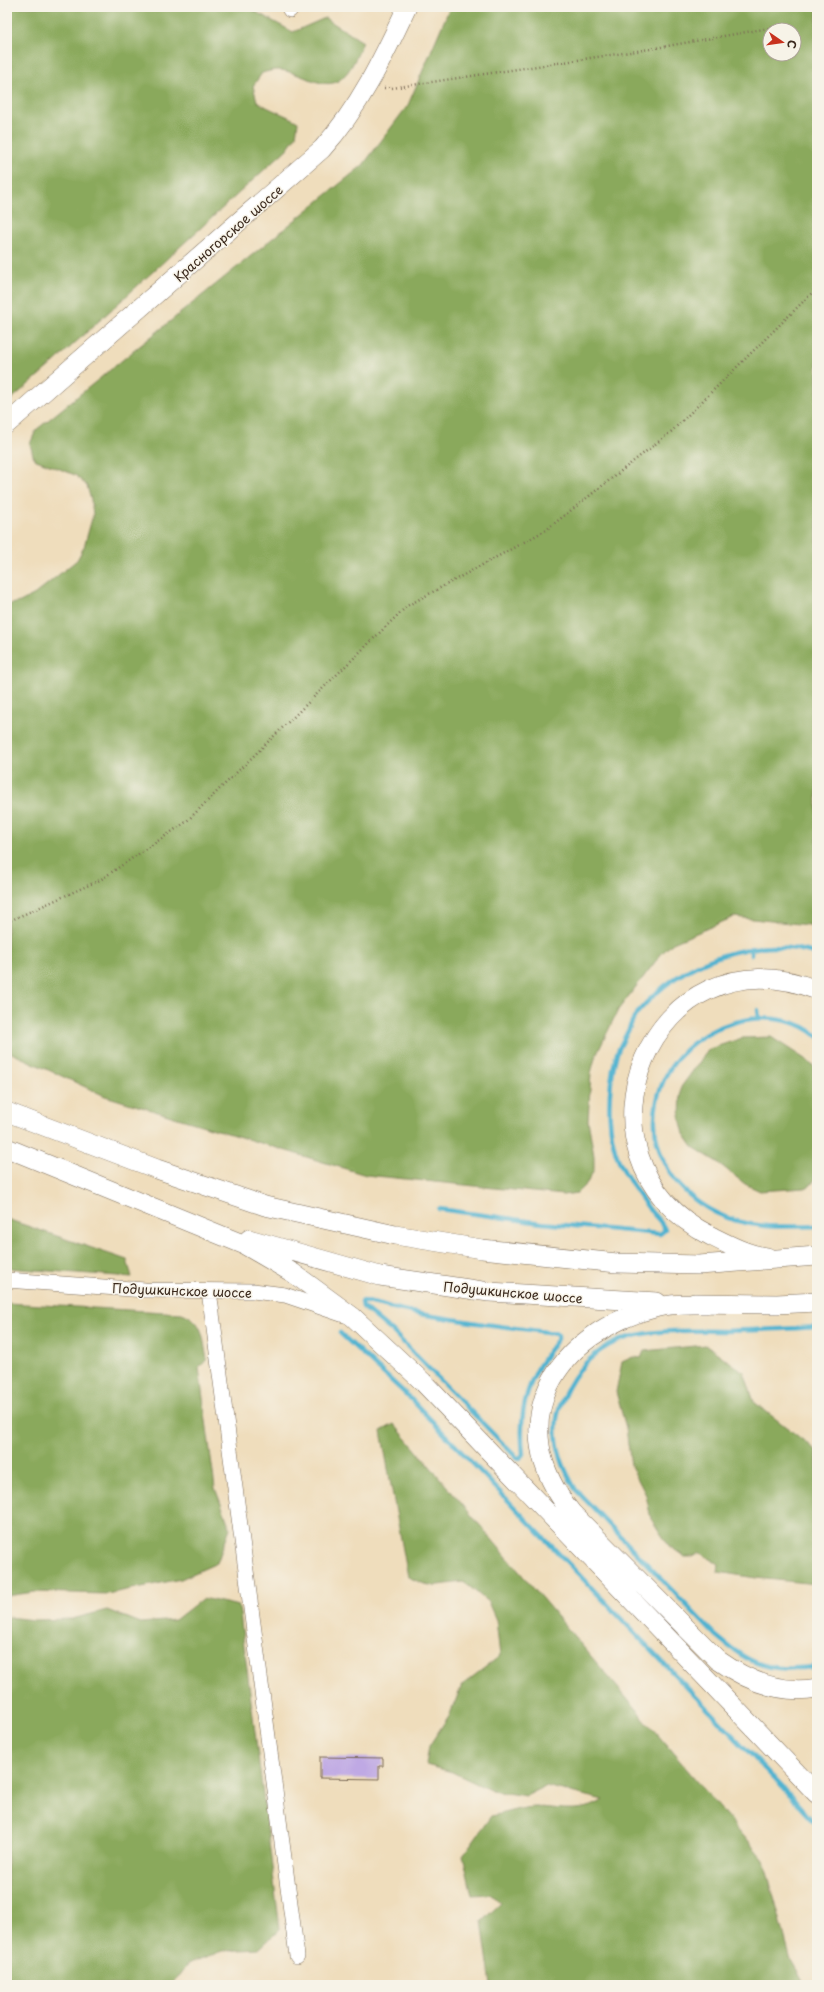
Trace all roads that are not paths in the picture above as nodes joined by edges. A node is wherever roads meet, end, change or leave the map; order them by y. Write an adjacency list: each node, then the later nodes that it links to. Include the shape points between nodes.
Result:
1 (407, 7): 2 (main road, Красногорское шоссе, via 368,87 347,120 322,149)
2 (7, 424)
3 (817, 990): 8 (main road, via 790,982 758,978 727,984 695,998 661,1028 646,1053 636,1080 632,1110 635,1140 643,1167 657,1192 676,1213 701,1231 730,1245 760,1256)
4 (7, 1112): 8 (main road, via 157,1169 265,1206 395,1236 482,1249 616,1263 699,1265)
5 (7, 1148): 6 (main road)
6 (193, 1223): 12 (main road, Подушкинское шоссе, via 380,1276 488,1292); 13 (main road, via 245,1245 278,1264)
7 (817, 1256): 8 (main road)
8 (788, 1258)
9 (7, 1280): 10 (street, Подушкинское шоссе, via 145,1290)
10 (209, 1291): 13 (street, Подушкинское шоссе, via 253,1291 284,1295); 16 (street)
11 (817, 1302): 12 (main road, Подушкинское шоссе)
12 (706, 1304): 14 (main road, via 659,1307 635,1314 589,1337 568,1354 544,1396 540,1415 539,1432 545,1467 556,1490 572,1513 718,1660 747,1678 763,1684 781,1689)
13 (353, 1317): 15 (main road, via 397,1356)
14 (817, 1688)
15 (817, 1794)
16 (297, 1956)

